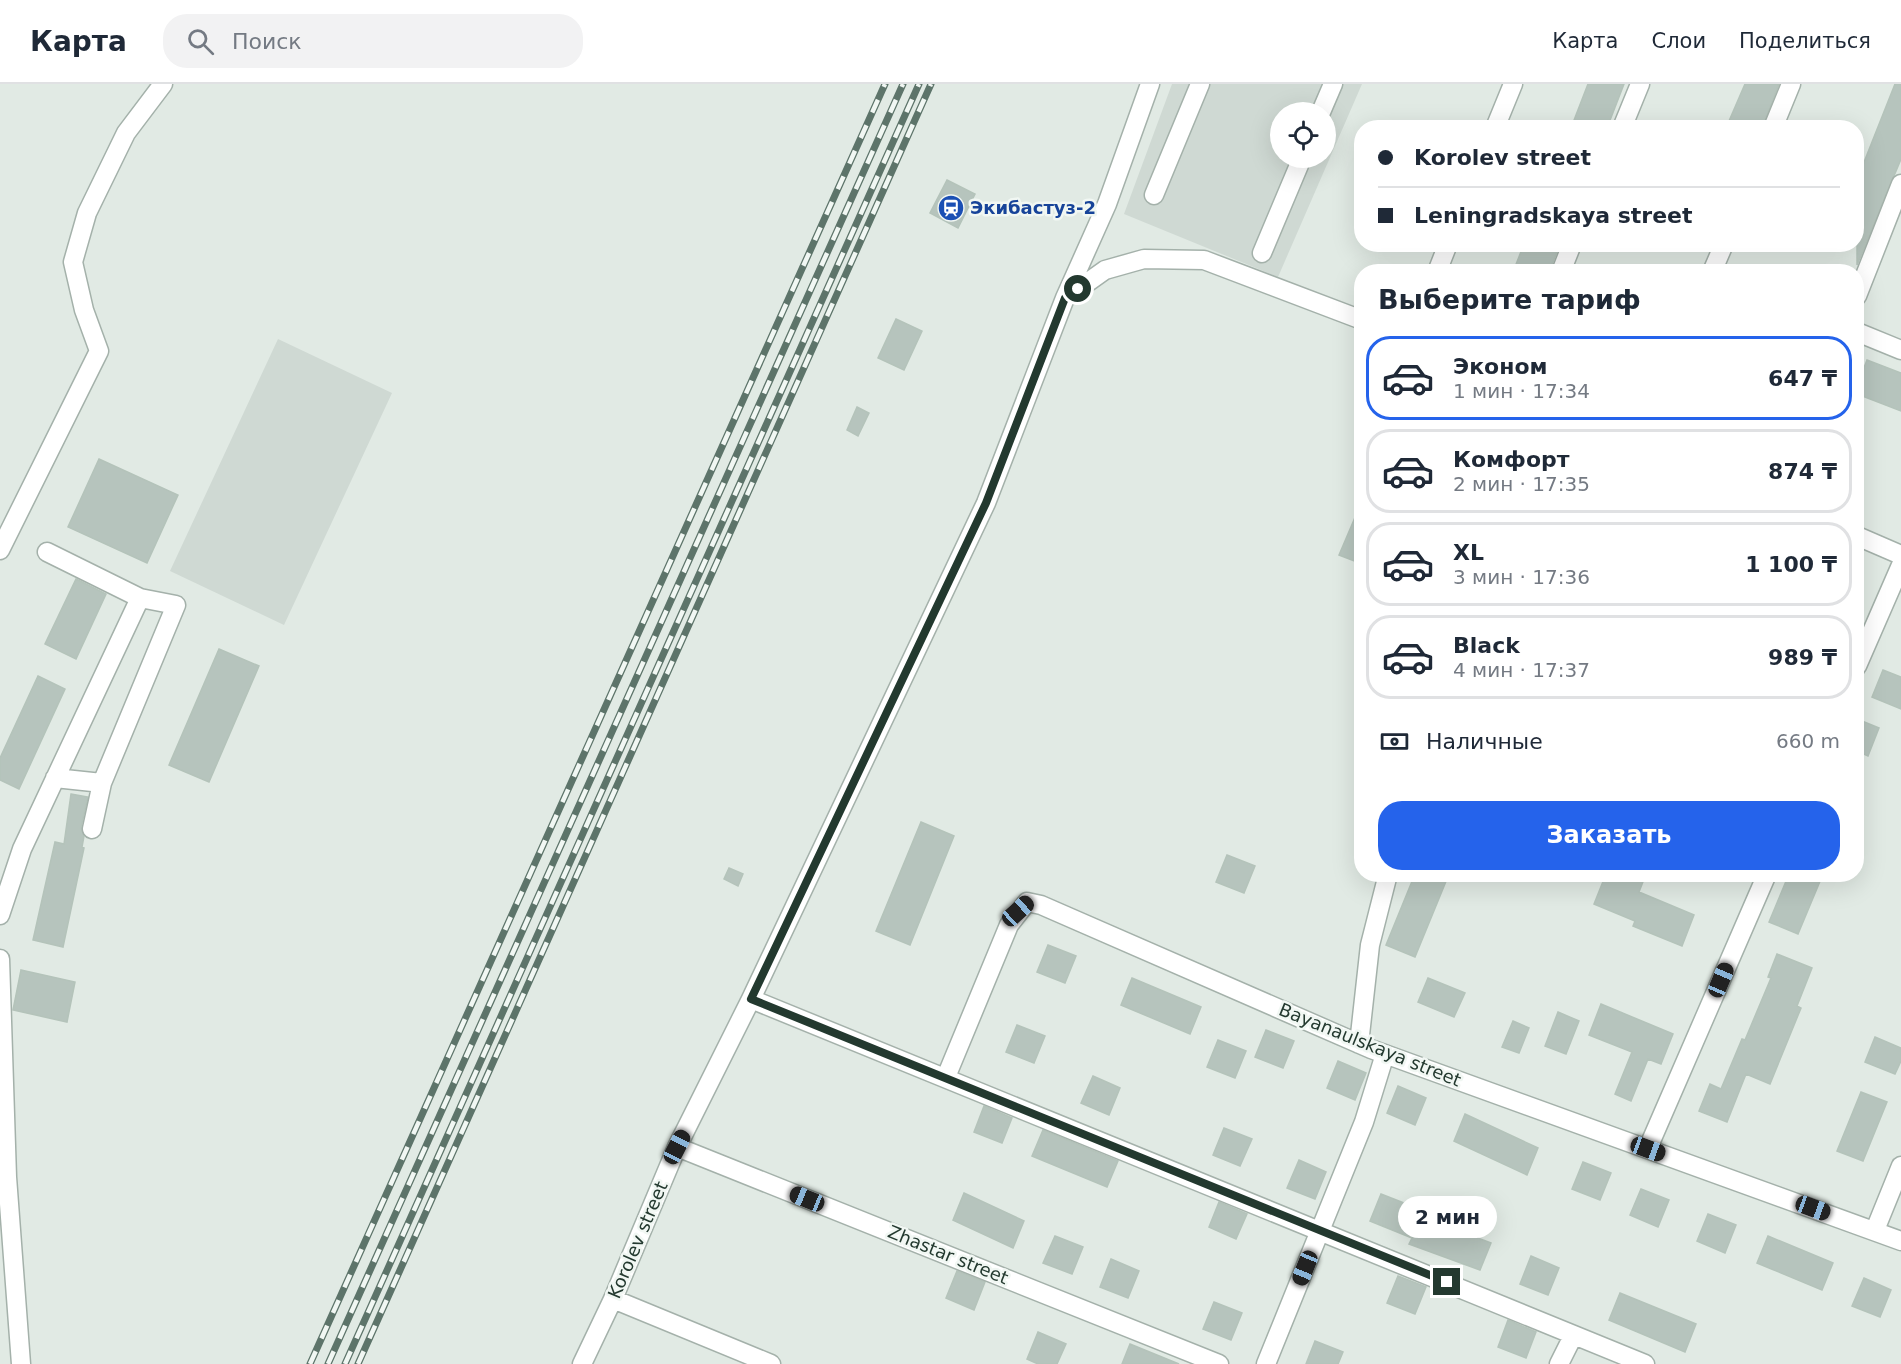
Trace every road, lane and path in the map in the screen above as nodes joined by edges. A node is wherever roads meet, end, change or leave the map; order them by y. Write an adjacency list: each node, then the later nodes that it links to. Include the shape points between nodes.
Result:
1 (163, 84): 22 (street, via 126,133 87,213 73,262 99,351)
2 (1150, 84): 17 (street, Korolev street, via 1107,204)
3 (1200, 84): 14 (street)
4 (1333, 84): 8 (street)
5 (1513, 84): 9 (street)
6 (1640, 84): 10 (street)
7 (1791, 84): 11 (street)
8 (1325, 102)
9 (1499, 120)
10 (1625, 120)
11 (1776, 120)
12 (1298, 168): 15 (street)
13 (1901, 184): 16 (street)
14 (1154, 195)
15 (1262, 253)
16 (1864, 278)
17 (1065, 298): 18 (street, via 1105,270 1144,259 1204,260); 35 (street, Korolev street, via 986,503)
18 (1354, 317)
19 (1864, 335): 20 (street)
20 (1901, 350)
21 (1864, 539): 24 (street)
22 (0, 550)
23 (47, 552): 26 (street)
24 (1901, 555)
25 (1901, 565): 27 (street)
26 (140, 598): 28 (street); 29 (street, via 176,605)
27 (1864, 650)
28 (55, 778): 29 (street); 33 (street, via 22,849)
29 (102, 783): 30 (street)
30 (92, 830)
31 (1386, 882): 36 (street, via 1370,945)
32 (1764, 882): 40 (street)
33 (0, 915)
34 (0, 959): 47 (street, via 7,1177)
35 (751, 999): 38 (street); 39 (street, Korolev street)
36 (1359, 1044): 37 (street, Bayanaulskaya street); 38 (street, Bayanaulskaya street, via 1027,902 1009,925)
37 (1385, 1054): 40 (street, Bayanaulskaya street); 42 (street, via 1364,1122)
38 (946, 1077): 42 (street)
39 (677, 1147): 45 (street, Korolev street); 50 (street, Zhastar street)
40 (1648, 1149): 43 (street, Bayanaulskaya street)
41 (1901, 1166): 43 (street)
42 (1321, 1229): 46 (street); 51 (street)
43 (1875, 1230): 44 (street, Bayanaulskaya street)
44 (1901, 1240)
45 (614, 1299): 48 (street, Korolev street); 49 (street)
46 (1573, 1336): 52 (street); 53 (street)
47 (21, 1364)
48 (582, 1364)
49 (771, 1364)
50 (1219, 1364)
51 (1266, 1364)
52 (1559, 1364)
53 (1645, 1364)

